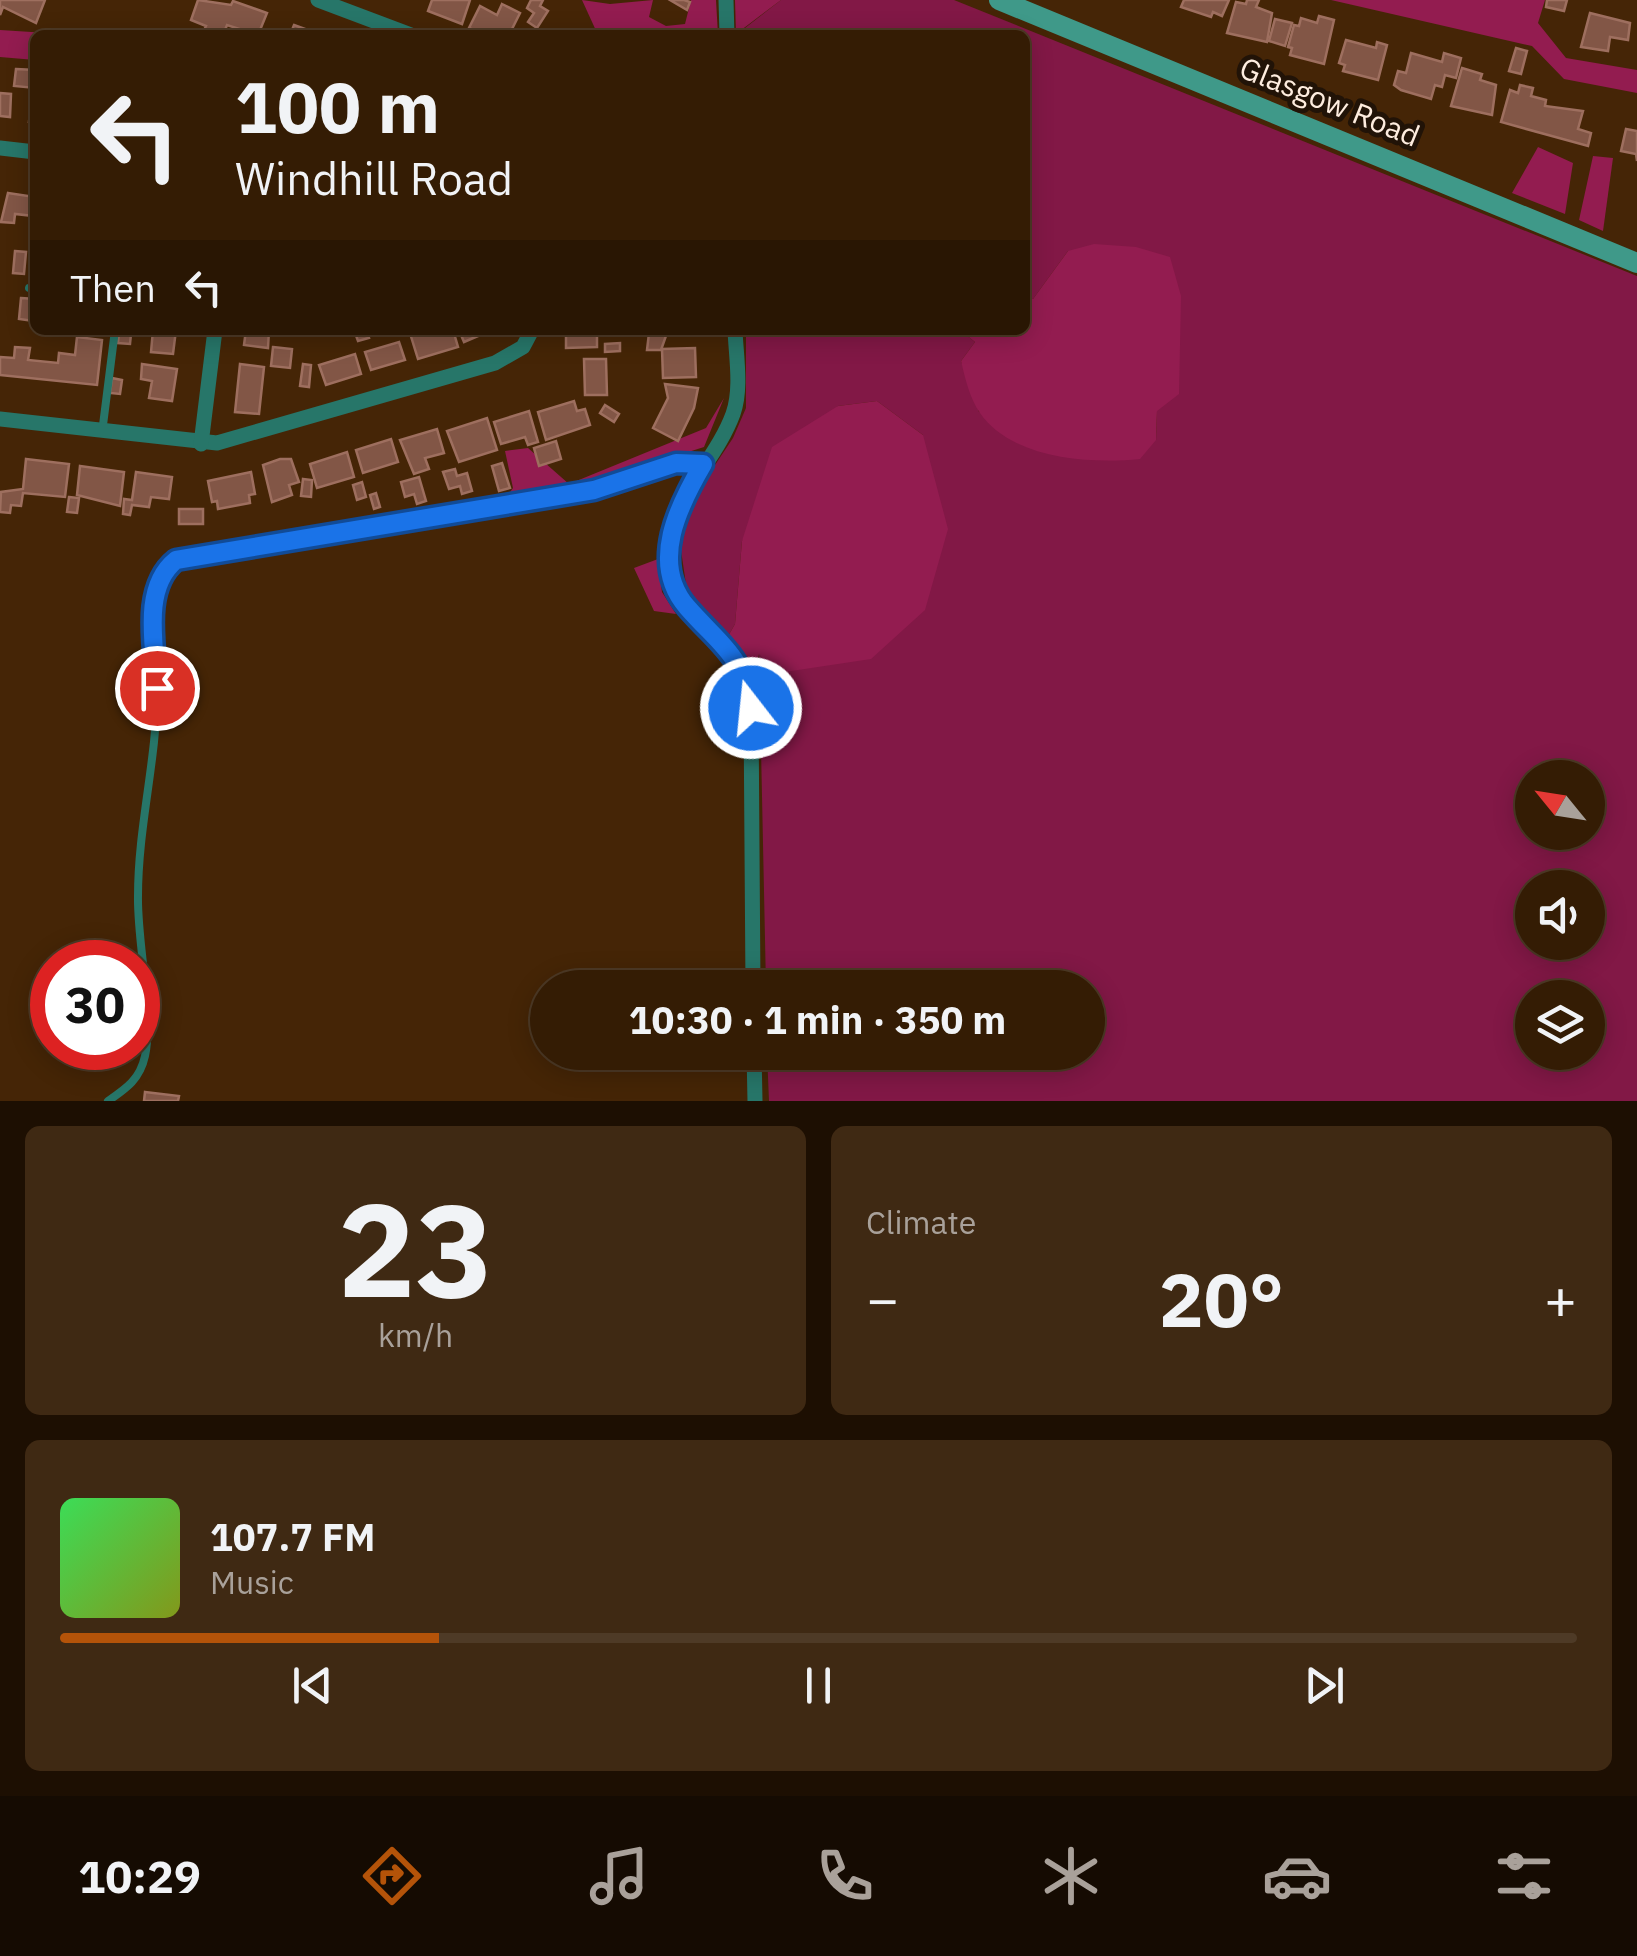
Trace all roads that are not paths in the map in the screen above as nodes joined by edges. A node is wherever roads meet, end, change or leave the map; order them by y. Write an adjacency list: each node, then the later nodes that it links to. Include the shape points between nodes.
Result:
1 (318, 0): 4 (street)
2 (726, 0): 5 (street)
3 (999, 0): 8 (main road, Glasgow Road)
4 (397, 30)
5 (727, 30)
6 (0, 148): 7 (street)
7 (30, 151)
8 (1637, 262)
9 (113, 335): 14 (lane)
10 (215, 335): 15 (street)
11 (529, 335): 15 (street, via 523,347 495,363 240,439)
12 (735, 335): 16 (street, via 734,411)
13 (0, 420): 14 (street)
14 (102, 433): 15 (street)
15 (202, 444)
16 (703, 464): 17 (street, via 670,532 670,566 684,604 735,655 747,679); 19 (lane, via 676,463 594,490 191,556 164,569 155,591 156,730 140,844 145,1057 134,1083)
17 (753, 970)
18 (754, 1070): 20 (street)
19 (108, 1101)
20 (755, 1101)

